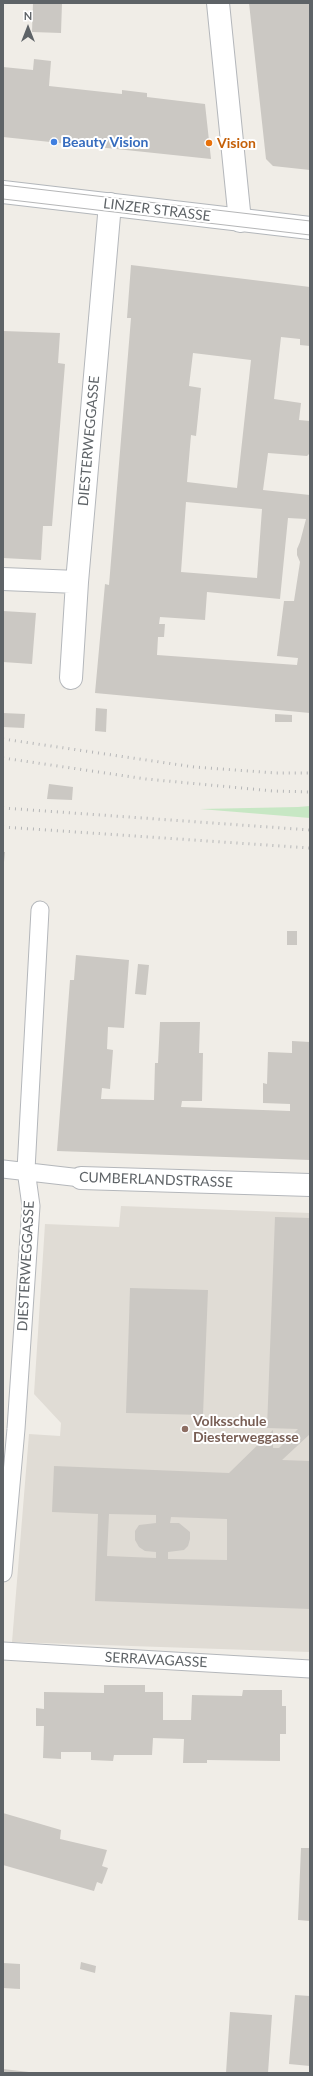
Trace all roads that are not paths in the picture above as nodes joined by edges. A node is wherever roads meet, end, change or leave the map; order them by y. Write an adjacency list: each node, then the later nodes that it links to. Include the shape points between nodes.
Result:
1 (218, 3): 4 (street)
2 (3, 192): 3 (street, LINZER STRASSE)
3 (110, 204): 4 (street, LINZER STRASSE); 7 (street, DIESTERWEGGASSE)
4 (240, 221): 5 (street, LINZER STRASSE)
5 (310, 228)
6 (3, 579): 7 (street)
7 (77, 582): 8 (street, DIESTERWEGGASSE)
8 (71, 678)
9 (40, 910): 11 (lane, DIESTERWEGGASSE)
10 (3, 1169): 11 (lane, CUMBERLANDSTRASSE)
11 (26, 1170): 12 (lane, CUMBERLANDSTRASSE); 14 (lane, DIESTERWEGGASSE, via 30,1206 16,1429)
12 (81, 1178): 13 (street, CUMBERLANDSTRASSE)
13 (310, 1185)
14 (3, 1573)
15 (3, 1651): 16 (lane, SERRAVAGASSE)
16 (310, 1669)

